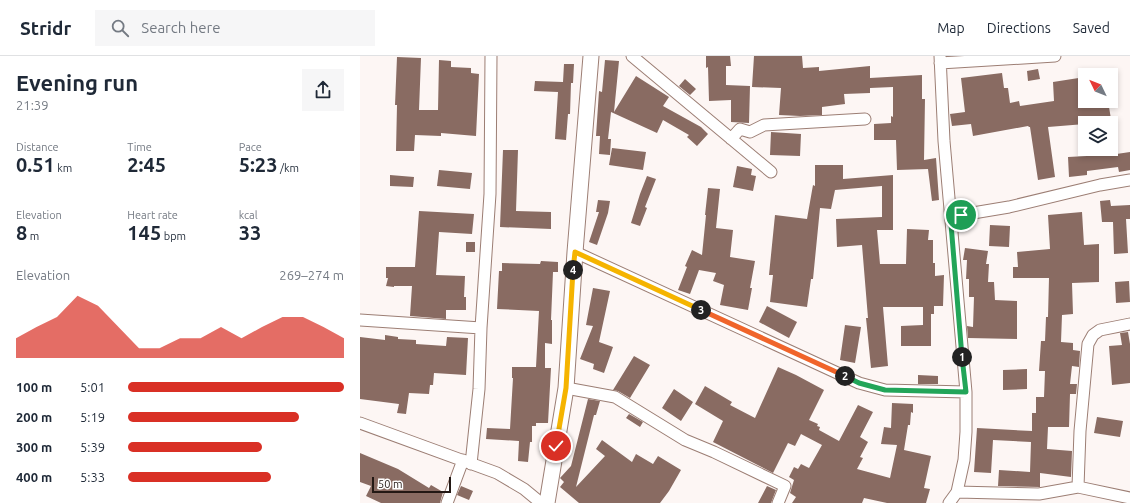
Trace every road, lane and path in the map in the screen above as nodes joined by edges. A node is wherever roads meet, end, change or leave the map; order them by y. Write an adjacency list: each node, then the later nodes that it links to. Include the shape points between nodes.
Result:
1 (491, 56): 14 (street, via 490,194)
2 (591, 56): 11 (main road)
3 (632, 56): 7 (street)
4 (1056, 56): 5 (street)
5 (940, 59): 10 (street)
6 (865, 119): 7 (street, via 764,125 750,132 740,129)
7 (731, 139): 8 (street)
8 (771, 172)
9 (1130, 180): 10 (street, via 1100,184 1002,208 961,215)
10 (950, 212): 16 (street)
11 (575, 252): 15 (main road); 16 (street, via 859,383 885,390)
12 (360, 320): 14 (street)
13 (1130, 324): 19 (street, via 1100,330 1092,335 1088,344)
14 (481, 328): 18 (street, via 479,389)
15 (566, 388): 24 (main road); 25 (street, via 615,397 685,440 785,486)
16 (966, 392): 20 (street, via 966,444)
17 (360, 423): 18 (street)
18 (467, 462): 22 (street); 23 (street, via 497,473)
19 (1078, 487): 20 (street, via 1039,494); 21 (street)
20 (957, 492): 26 (street)
21 (1130, 498)
22 (448, 503)
23 (541, 503)
24 (546, 503)
25 (778, 503)
26 (949, 503)

